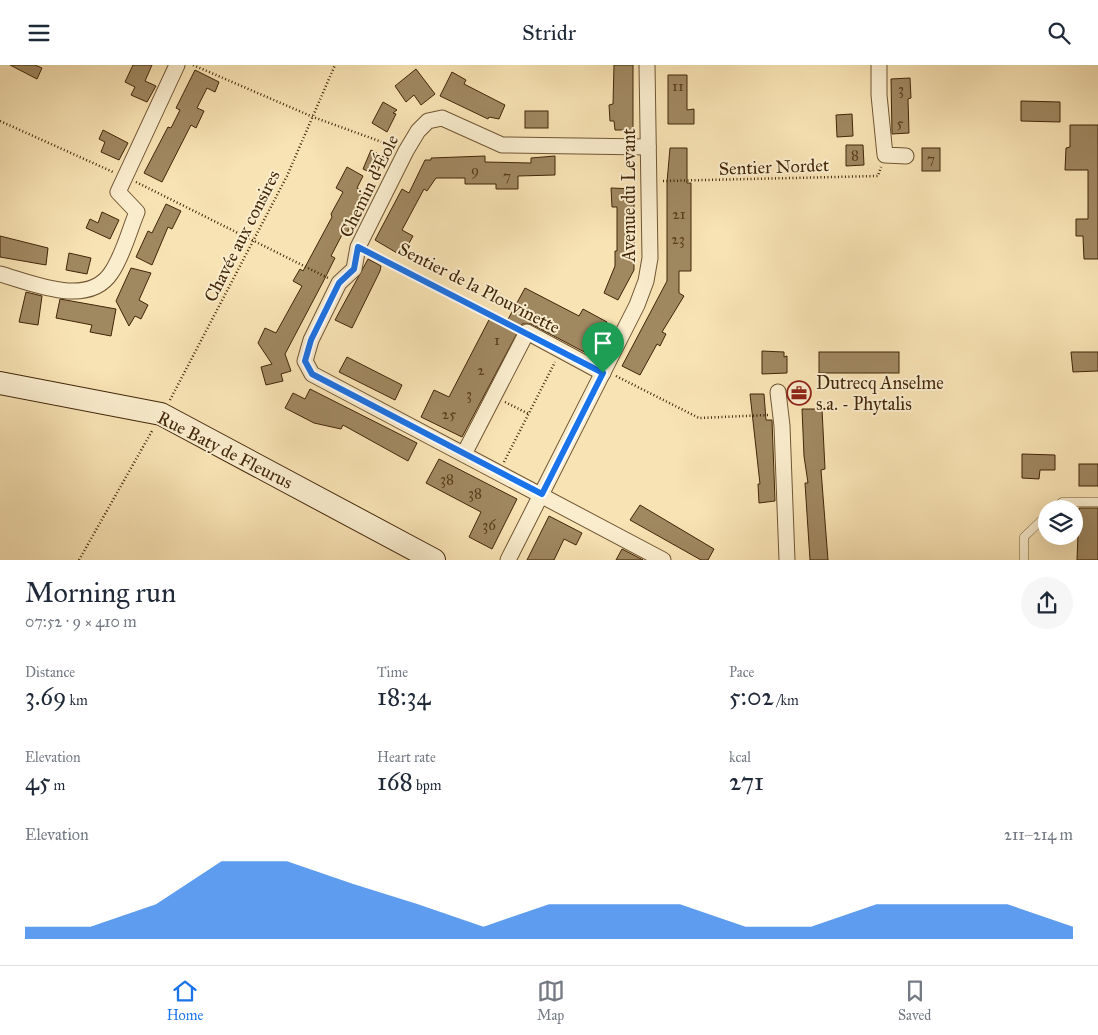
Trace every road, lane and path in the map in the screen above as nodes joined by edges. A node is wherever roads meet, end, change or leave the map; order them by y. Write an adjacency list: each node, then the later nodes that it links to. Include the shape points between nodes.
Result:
1 (177, 65): 12 (street)
2 (193, 65): 6 (path)
3 (335, 65): 6 (path, Chavée aux consires)
4 (879, 65): 10 (street)
5 (648, 66): 8 (street, Avenue du Levant)
6 (313, 117): 9 (path); 14 (path, Chavée aux consires)
7 (0, 121): 12 (path)
8 (648, 147): 9 (street, Chemin d'Éole, via 502,145 442,118 428,121); 13 (street, Avenue du Levant)
9 (406, 151): 15 (street, Chemin d'Éole)
10 (885, 155): 11 (street); 13 (path, Sentier Nordet, via 878,176)
11 (906, 156)
12 (124, 177): 14 (path); 16 (street, via 118,192 137,212 112,273 100,286 80,292)
13 (649, 181): 20 (street, Avenue du Levant, via 650,257 646,281)
14 (254, 240): 17 (path); 24 (path, Chavée aux consires)
15 (358, 247): 17 (street, Chemin d'Éole, via 354,269); 18 (path, Sentier de la Plouvinette)
16 (0, 274)
17 (339, 283): 27 (street, Chemin d'Éole, via 311,340 305,361 312,374)
18 (527, 332): 19 (street, Sentier de la Plouvinette); 23 (street)
19 (561, 351): 20 (street, Sentier de la Plouvinette); 25 (path)
20 (603, 373): 26 (path, via 699,418); 29 (street, Avenue du Levant)
21 (0, 383): 24 (street, Rue Baty de Fleurus)
22 (778, 392): 26 (street)
23 (495, 397): 25 (path); 27 (street)
24 (162, 414): 33 (path, Chavée aux consires); 34 (street, Rue Baty de Fleurus)
25 (529, 414): 28 (path)
26 (779, 415): 37 (street)
27 (464, 454): 28 (street, Chemin d'Éole)
28 (499, 472): 29 (street, Chemin d'Éole)
29 (542, 494): 35 (street, Avenue du Levant); 36 (street, Chemin d'Éole)
30 (1083, 502): 31 (lane)
31 (1098, 502)
32 (1038, 524): 38 (lane, via 1024,537)
33 (79, 560)
34 (434, 560)
35 (508, 560)
36 (664, 560)
37 (787, 560)
38 (1024, 560)

